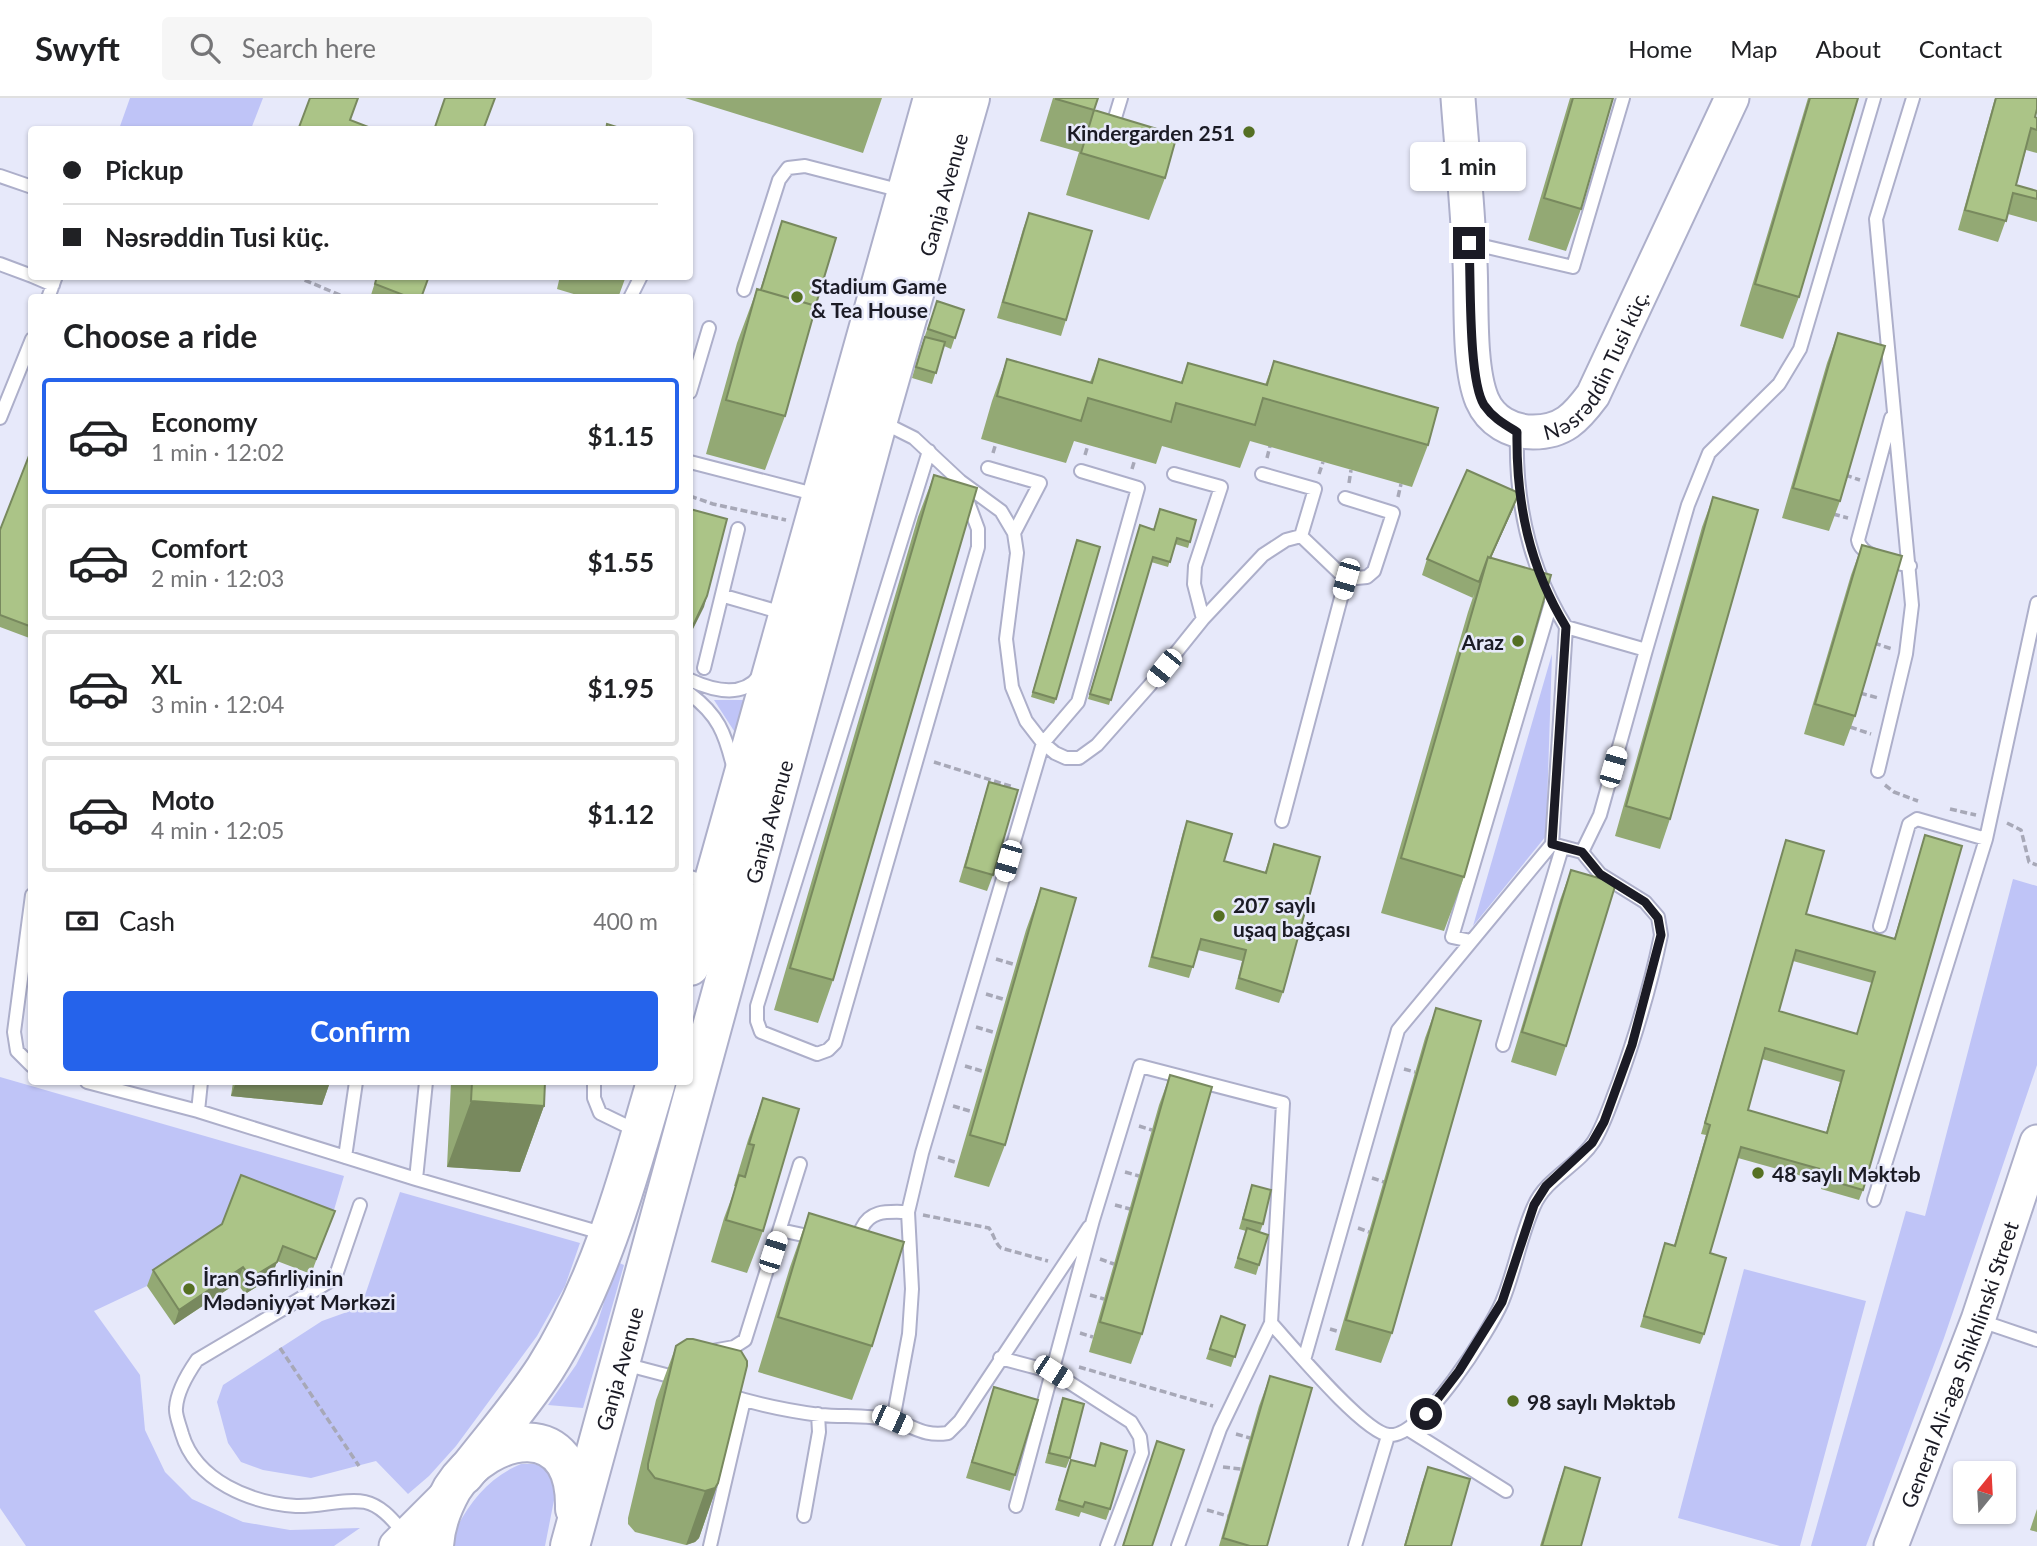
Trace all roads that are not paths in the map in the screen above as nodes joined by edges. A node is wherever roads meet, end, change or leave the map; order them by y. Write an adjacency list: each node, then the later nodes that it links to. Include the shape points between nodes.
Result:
1 (933, 98): 12 (main road, Ganja Avenue)
2 (970, 98): 23 (main road, Ganja Avenue)
3 (1121, 98): 9 (lane, via 1108,142)
4 (1458, 98): 13 (street, Nəsrəddin Tusi küç.)
5 (1623, 98): 13 (lane, via 1573,267)
6 (1732, 98): 24 (street, Nəsrəddin Tusi küç., via 1593,395 1578,416 1559,428)
7 (1874, 98): 45 (lane, via 1800,349 1779,384 1709,453 1688,505)
8 (1913, 98): 21 (lane, via 1876,219)
9 (1118, 145)
10 (0, 176): 11 (lane)
11 (28, 186)
12 (905, 192): 16 (lane, via 805,166 788,169 779,180); 32 (main road, Ganja Avenue)
13 (1469, 243): 24 (street, Nəsrəddin Tusi küç., via 1475,377 1483,403 1496,420)
14 (0, 264): 15 (lane)
15 (28, 274)
16 (744, 290)
17 (709, 328): 19 (lane)
18 (28, 346): 20 (lane)
19 (693, 382)
20 (6, 383): 22 (lane)
21 (1894, 407): 37 (lane); 37 (lane, via 1858,540 1865,552)
22 (0, 418)
23 (878, 420): 25 (lane); 89 (main road, Ganja Avenue)
24 (1517, 432): 40 (lane, via 1526,536)
25 (929, 451): 31 (lane); 31 (lane, via 757,1006 761,1032 817,1054 835,1043 978,547 978,529)
26 (693, 463): 32 (lane)
27 (988, 468): 35 (lane, via 1040,483)
28 (1081, 471): 50 (lane, via 1138,488 1078,702)
29 (1174, 474): 43 (lane, via 1221,487 1195,566 1194,584)
30 (1262, 474): 36 (lane, via 1315,489)
31 (960, 481): 35 (lane, via 1001,511)
32 (820, 495): 42 (main road, Ganja Avenue)
33 (1345, 498): 38 (lane, via 1393,513 1374,571 1367,578)
34 (738, 529): 39 (lane)
35 (1014, 533): 50 (lane, via 1017,553 1006,639 1012,687 1026,721)
36 (1301, 536): 38 (lane); 43 (lane, via 1263,555)
37 (1910, 566): 51 (lane, via 1910,624)
38 (1346, 579): 53 (lane)
39 (724, 596): 42 (lane); 47 (lane)
40 (1551, 603): 44 (lane); 60 (lane, via 1452,937)
41 (2037, 603): 54 (lane)
42 (787, 614): 46 (main road, Ganja Avenue)
43 (1203, 619): 50 (lane, via 1097,745 1079,758 1066,758)
44 (1566, 627): 45 (lane); 55 (lane)
45 (1646, 650): 56 (lane, via 1600,815)
46 (776, 653): 48 (lane, via 755,681 735,691); 52 (main road, Ganja Avenue)
47 (704, 668)
48 (693, 681)
49 (693, 696): 52 (lane, via 725,735)
50 (1043, 743): 79 (lane)
51 (1878, 771)
52 (739, 787): 57 (main road, Ganja Avenue)
53 (1282, 821)
54 (1986, 839): 59 (lane, via 1917,819 1909,824); 77 (lane)
55 (1557, 846): 56 (lane); 60 (lane); 62 (lane)
56 (1582, 852): 94 (lane, via 1600,874 1645,902 1658,918 1657,956 1632,1045 1592,1143 1546,1186 1534,1205 1502,1302 1488,1328 1426,1414)
57 (701, 881): 61 (main road, Ganja Avenue)
58 (28, 925): 63 (lane, via 14,1032 17,1051)
59 (1880, 926)
60 (1471, 941): 88 (lane, via 1398,1030)
61 (693, 943)
62 (1503, 1045)
63 (28, 1062)
64 (110, 1085): 70 (lane)
65 (201, 1085): 71 (lane)
66 (356, 1085): 74 (lane)
67 (426, 1085): 76 (lane)
68 (594, 1085): 72 (lane, via 600,1113)
69 (655, 1085): 72 (main road)
70 (134, 1088): 71 (lane)
71 (198, 1111): 74 (lane)
72 (641, 1133): 82 (main road)
73 (2037, 1142): 83 (street, General Ali-aga Shikhlinski Street)
74 (345, 1157): 76 (lane)
75 (800, 1164): 81 (lane)
76 (416, 1179): 82 (lane)
77 (1874, 1200)
78 (360, 1205): 100 (lane, via 335,1278 197,1360 187,1373 176,1409 186,1447 208,1474 236,1492 296,1506 363,1502 383,1511)
79 (908, 1212): 81 (lane, via 876,1213 866,1220 857,1238 846,1244); 93 (lane, via 909,1334)
80 (1093, 1220): 84 (lane, via 1140,1066 1283,1103); 87 (lane); 90 (lane)
81 (780, 1230): 86 (lane, via 745,1340)
82 (608, 1235): 96 (main road, via 584,1295 544,1370)
83 (1978, 1320): 85 (lane); 106 (street, General Ali-aga Shikhlinski Street)
84 (1271, 1323): 88 (lane); 104 (lane, via 1216,1441)
85 (2037, 1340)
86 (701, 1356)
87 (1000, 1358): 90 (lane); 93 (lane, via 948,1433 925,1433)
88 (1304, 1360): 95 (lane, via 1366,1422)
89 (620, 1363): 91 (lane, via 693,1381); 101 (main road, Ganja Avenue)
90 (1055, 1367): 98 (lane); 103 (lane, via 1131,1422 1140,1437 1142,1453)
91 (744, 1400): 92 (lane); 102 (lane)
92 (818, 1415): 93 (lane); 99 (lane)
93 (892, 1420)
94 (1409, 1430): 95 (lane); 97 (lane)
95 (1388, 1436): 105 (lane)
96 (458, 1482): 100 (main road, via 440,1514); 101 (main road, via 503,1448 535,1443 556,1451 570,1470 575,1489)
97 (1506, 1491)
98 (1016, 1506)
99 (804, 1516)
100 (412, 1543)
101 (570, 1546)
102 (710, 1546)
103 (1107, 1546)
104 (1178, 1546)
105 (1355, 1546)
106 (1891, 1546)

